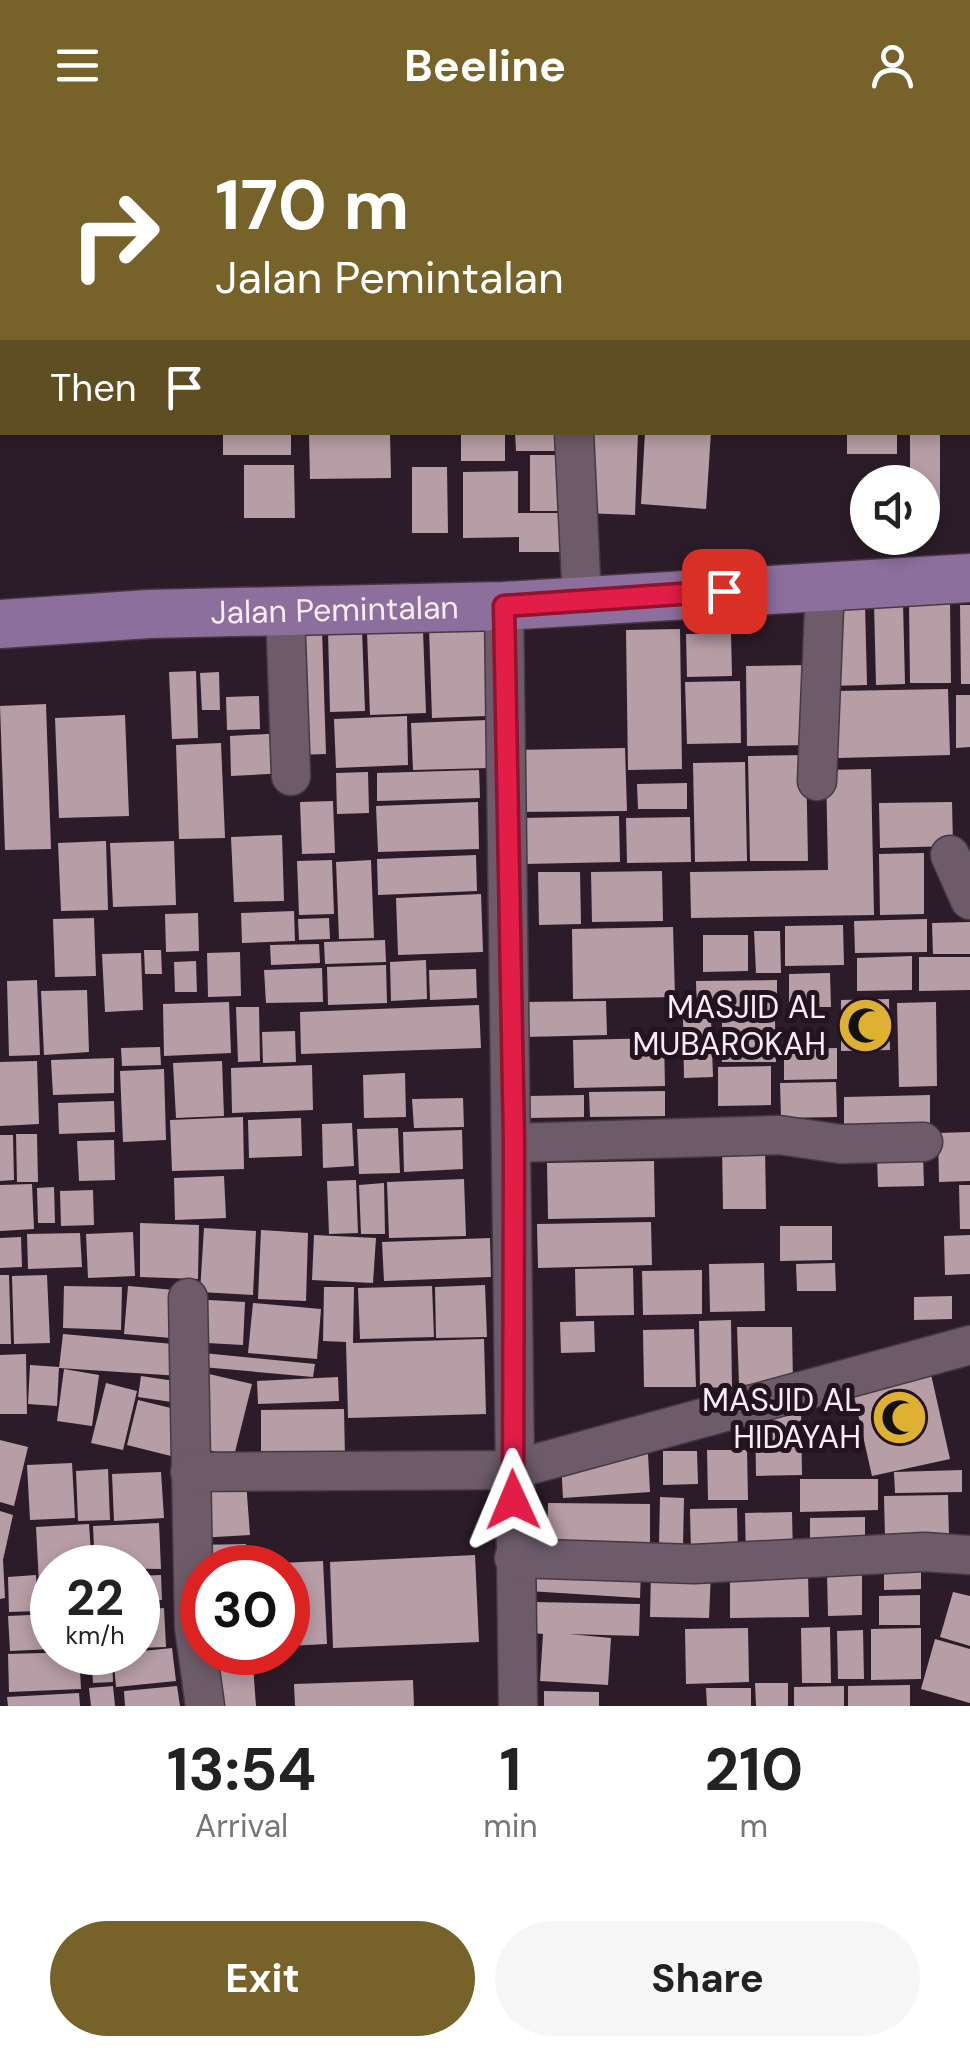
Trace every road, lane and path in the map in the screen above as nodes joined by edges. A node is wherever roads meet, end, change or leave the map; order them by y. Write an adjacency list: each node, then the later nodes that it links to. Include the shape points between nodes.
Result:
1 (574, 435): 4 (street)
2 (970, 578): 3 (main road, Jalan Pemintalan)
3 (826, 584): 4 (main road, Jalan Pemintalan); 9 (street)
4 (582, 601): 5 (main road, Jalan Pemintalan)
5 (504, 606): 6 (main road, Jalan Pemintalan); 13 (street)
6 (285, 611): 7 (main road, Jalan Pemintalan); 8 (street)
7 (0, 624)
8 (291, 776)
9 (817, 781)
10 (950, 855): 11 (street)
11 (970, 900)
12 (924, 1142): 13 (street, via 841,1144 779,1135)
13 (514, 1143): 16 (street)
14 (188, 1298): 17 (street)
15 (970, 1345): 16 (street)
16 (512, 1470): 17 (street); 19 (street)
17 (190, 1472): 20 (street, via 194,1627)
18 (970, 1554): 19 (street, via 694,1564)
19 (514, 1558): 21 (street)
20 (205, 1706)
21 (518, 1706)

